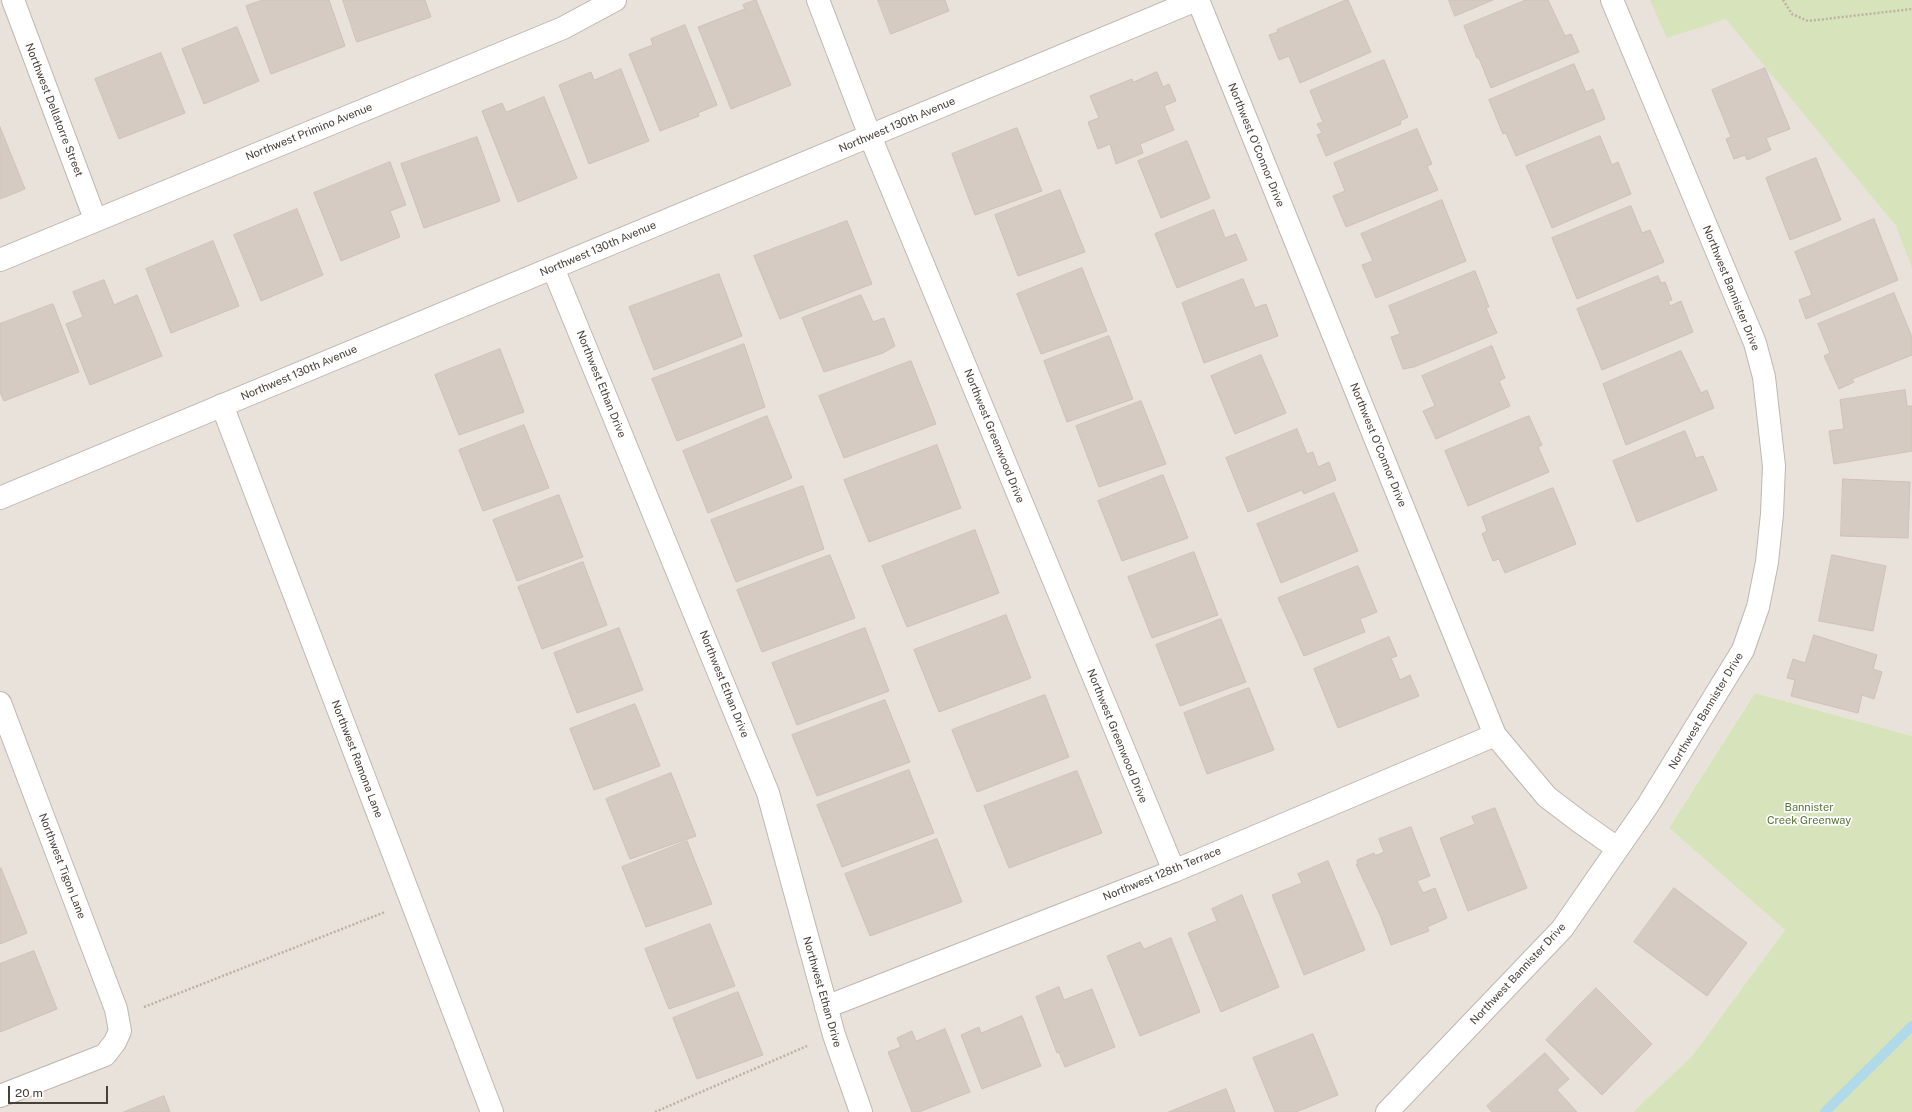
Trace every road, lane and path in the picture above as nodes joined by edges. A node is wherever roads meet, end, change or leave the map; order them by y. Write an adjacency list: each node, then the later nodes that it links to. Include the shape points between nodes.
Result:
1 (13, 0): 9 (street, Northwest Dellatorre Street)
2 (615, 0): 9 (street, Northwest Primino Avenue, via 563,28)
3 (818, 0): 8 (street, Northwest Greenwood Drive)
4 (1197, 0): 8 (street, Northwest 130th Avenue); 15 (street, Northwest O'Connor Drive)
5 (1612, 0): 16 (street, Northwest Bannister Drive, via 1755,343 1764,377 1774,466 1767,562 1758,607 1743,650 1648,805)
6 (1783, 0): 7 (path, via 1792,14 1808,21)
7 (1912, 9)
8 (870, 136): 11 (street, Northwest 130th Avenue); 17 (street, Northwest Greenwood Drive)
9 (95, 219): 10 (street, Northwest Primino Avenue)
10 (0, 260)
11 (553, 268): 12 (street, Northwest 130th Avenue); 19 (street, Northwest Ethan Drive, via 768,793)
12 (222, 405): 13 (street, Northwest 130th Avenue); 18 (street, Northwest Ramona Lane)
13 (0, 498)
14 (0, 703): 20 (street, Northwest Tigon Lane, via 116,1008)
15 (1495, 735): 16 (street, Northwest O'Connor Drive, via 1547,797); 17 (street, Northwest 128th Terrace)
16 (1617, 848): 26 (street, Northwest Bannister Drive, via 1562,929)
17 (1174, 871): 19 (street, Northwest 128th Terrace)
18 (411, 901): 20 (path, via 210,981); 23 (street, Northwest Ramona Lane)
19 (826, 1007): 21 (street, Northwest Ethan Drive)
20 (119, 1024): 22 (street, via 115,1042 104,1055)
21 (834, 1035): 24 (path); 25 (street, Northwest Ethan Drive)
22 (0, 1096)
23 (492, 1112)
24 (654, 1112)
25 (861, 1112)
26 (1387, 1112)

